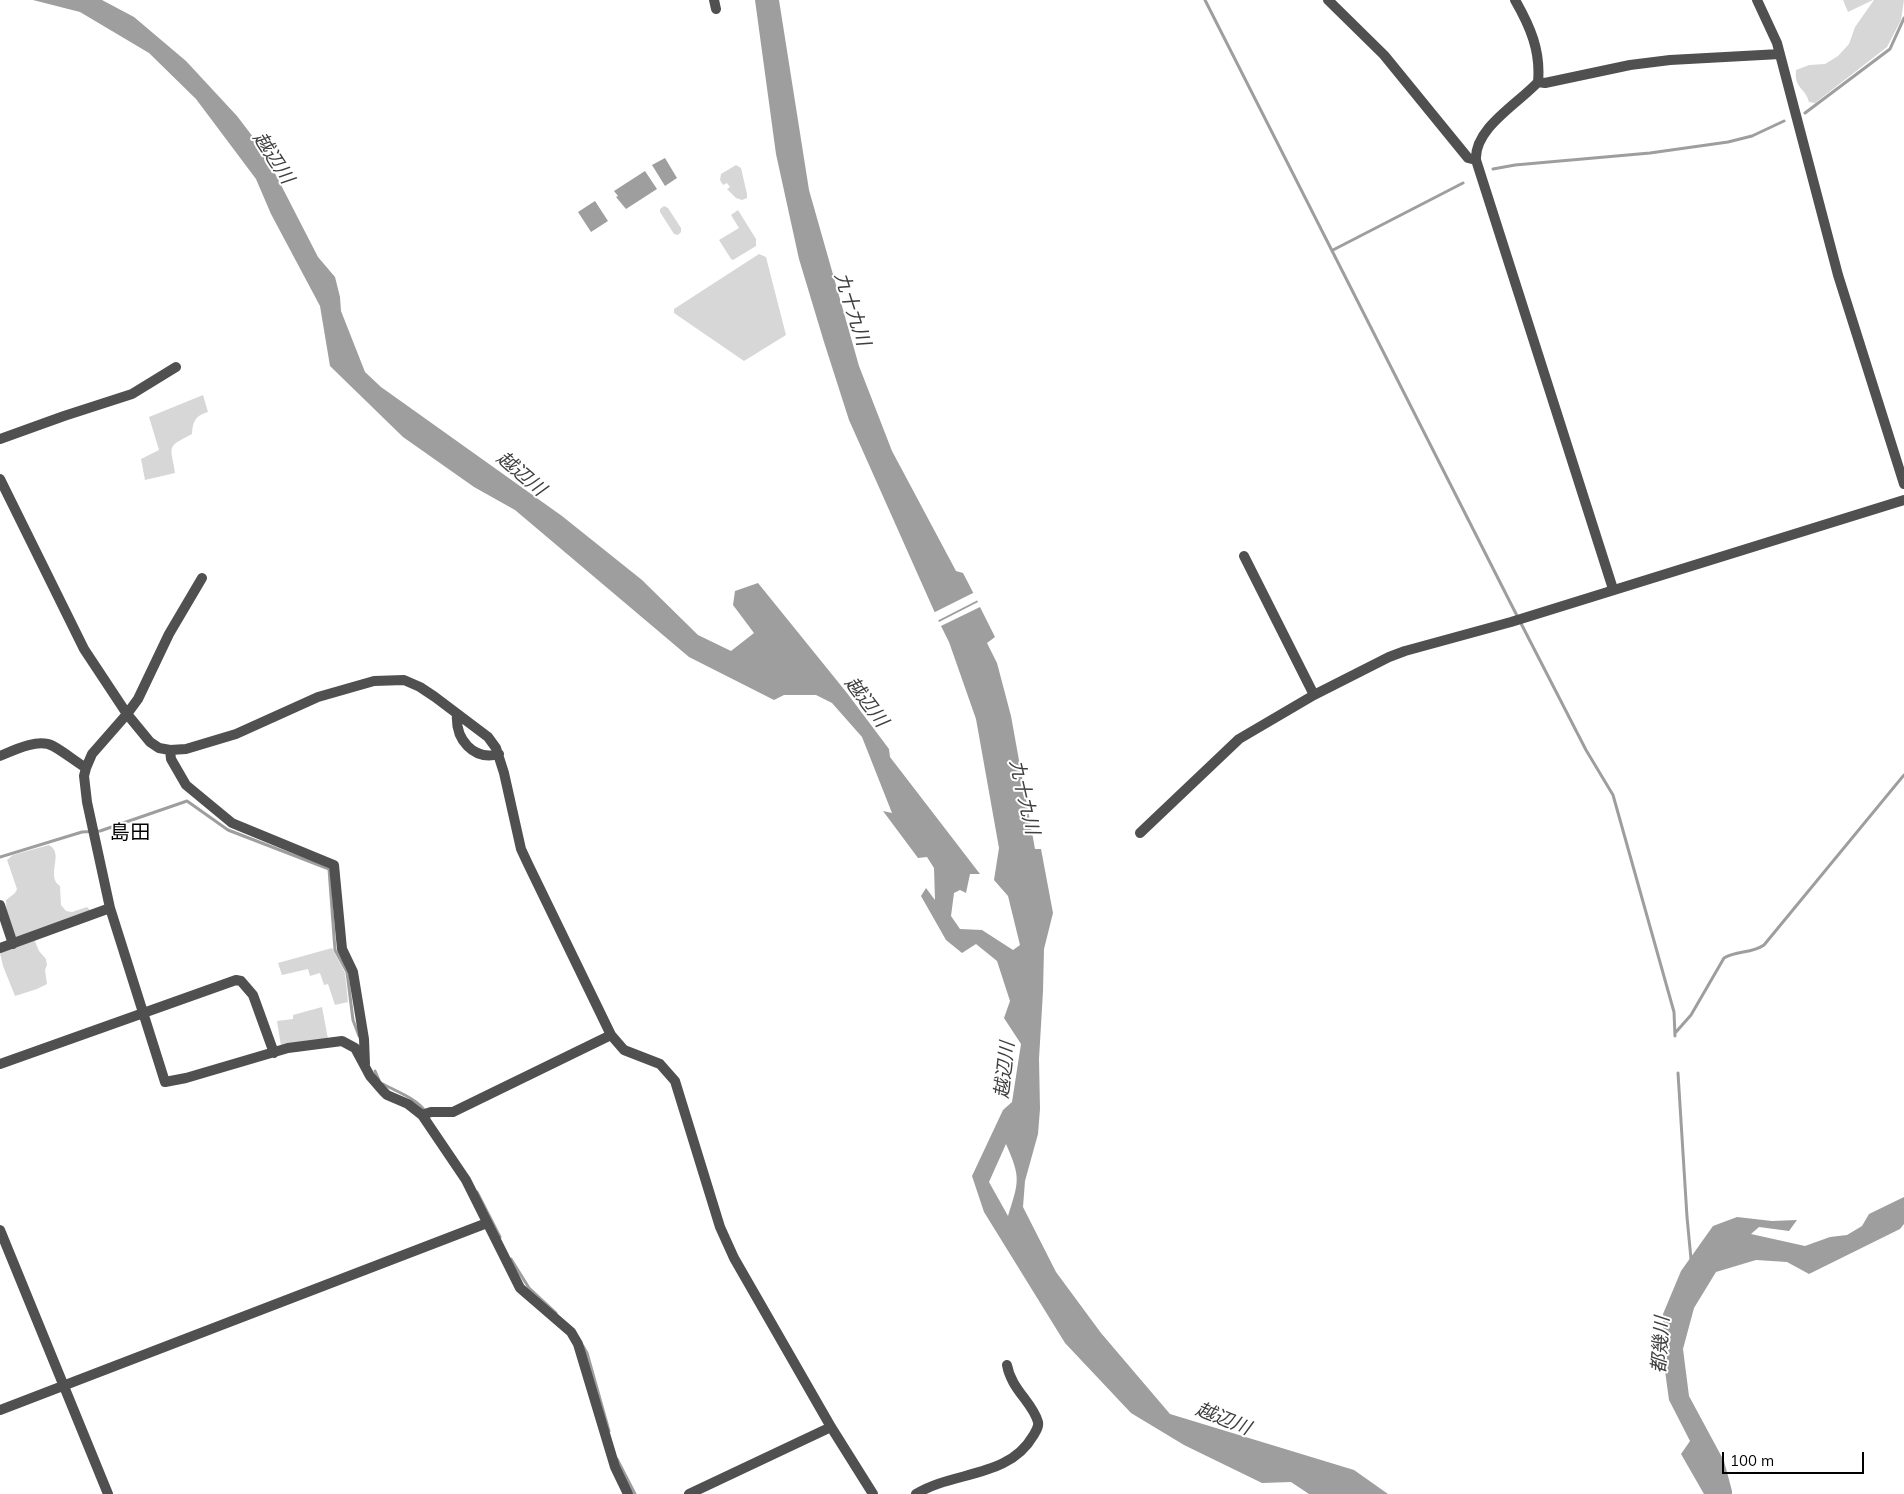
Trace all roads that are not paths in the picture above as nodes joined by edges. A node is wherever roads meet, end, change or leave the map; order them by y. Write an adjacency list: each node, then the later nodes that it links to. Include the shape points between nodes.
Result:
1 (1328, 0): 6 (street, via 1384,55 1468,158)
2 (1515, 0): 5 (street, via 1532,33)
3 (1757, 0): 4 (street)
4 (1780, 54): 5 (street, via 1670,60); 10 (street, via 1838,275)
5 (1538, 82): 6 (street, via 1485,134 1477,148)
6 (1476, 160): 14 (street)
7 (176, 367): 8 (street, via 132,394)
8 (0, 439)
9 (0, 479): 16 (street, via 84,649)
10 (1904, 484)
11 (1904, 500): 14 (street)
12 (1244, 556): 15 (street)
13 (202, 578): 16 (street)
14 (1613, 589): 15 (street, via 1405,651)
15 (1314, 695): 22 (street, via 1239,738)
16 (128, 714): 18 (street, via 150,742); 21 (street, via 92,754)
17 (457, 714): 18 (street, via 420,687 404,680 374,680 318,697 236,734 186,749); 19 (street, via 488,737); 19 (street, via 460,733 472,751 487,756)
18 (170, 750): 31 (street, via 171,759 186,785 232,823 334,865 342,949 353,972 364,1039)
19 (499, 754): 28 (street, via 521,849)
20 (0, 756): 21 (street, via 41,743 52,744)
21 (86, 768): 24 (street, via 84,786)
22 (1140, 833)
23 (0, 905): 25 (street)
24 (110, 908): 25 (street); 27 (street)
25 (13, 944): 26 (street)
26 (0, 948)
27 (144, 1012): 29 (street, via 241,981 253,995); 29 (street, via 166,1082); 30 (street)
28 (611, 1035): 32 (street, via 453,1112); 38 (street, via 624,1050 660,1064 675,1081 720,1228)
29 (274, 1053): 31 (street, via 288,1048 342,1042 354,1048)
30 (0, 1064)
31 (364, 1065): 32 (street, via 387,1095 408,1104)
32 (422, 1115): 33 (street, via 466,1180)
33 (487, 1223): 36 (street); 40 (street, via 520,1288 570,1332 578,1344 615,1467)
34 (0, 1230): 36 (street)
35 (1007, 1365): 43 (street, via 1037,1420 1032,1440 1016,1457 1006,1462)
36 (64, 1386): 37 (street); 39 (street)
37 (0, 1410)
38 (831, 1427): 41 (street); 42 (street)
39 (108, 1494)
40 (628, 1494)
41 (689, 1494)
42 (873, 1494)
43 (916, 1494)

